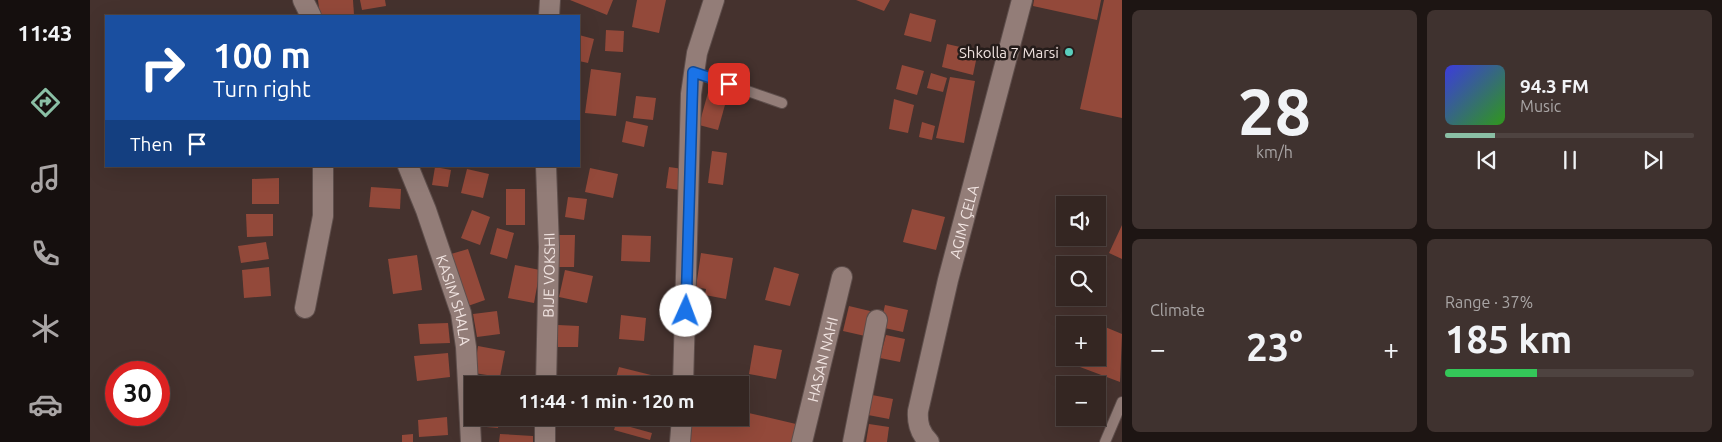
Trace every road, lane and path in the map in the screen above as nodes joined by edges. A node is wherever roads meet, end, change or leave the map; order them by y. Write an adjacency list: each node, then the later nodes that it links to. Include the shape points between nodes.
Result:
1 (550, 0): 4 (street)
2 (714, 0): 5 (street)
3 (1022, 0): 23 (street, AGIM ÇELA, via 918,411 917,422)
4 (549, 15)
5 (693, 72): 6 (lane); 14 (street)
6 (782, 103)
7 (323, 167): 11 (street, via 323,216)
8 (408, 167): 18 (street, KASIM SHALA, via 461,313)
9 (546, 167): 13 (street, BIJE VOKSHI, via 549,256)
10 (842, 277): 21 (street, HASAN NAHI)
11 (305, 308)
12 (877, 320): 22 (street)
13 (546, 376)
14 (683, 376)
15 (1122, 402): 24 (lane)
16 (545, 426): 19 (street)
17 (681, 426): 20 (street)
18 (471, 442)
19 (544, 442)
20 (680, 442)
21 (802, 442)
22 (853, 442)
23 (929, 442)
24 (1105, 442)

